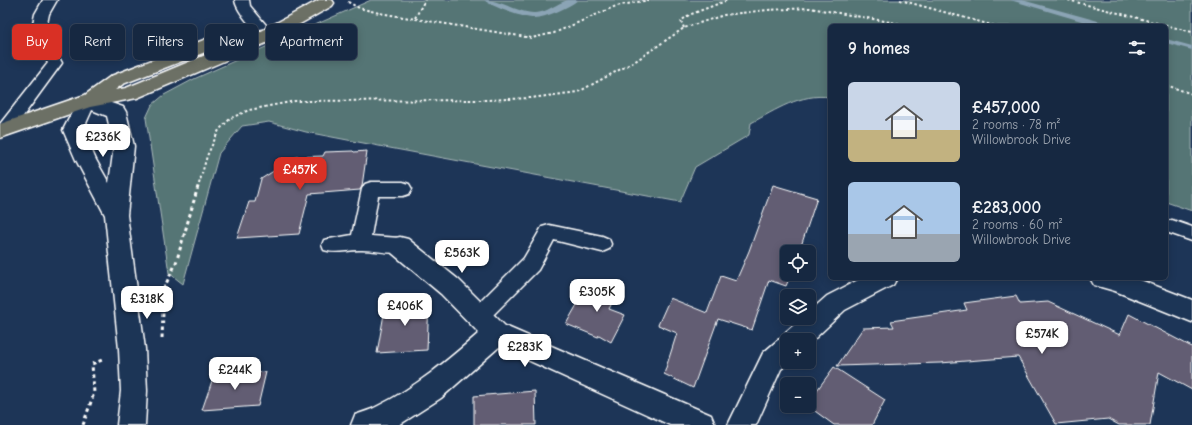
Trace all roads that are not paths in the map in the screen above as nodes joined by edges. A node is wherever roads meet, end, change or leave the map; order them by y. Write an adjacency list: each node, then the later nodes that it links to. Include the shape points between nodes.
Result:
1 (50, 0): 6 (lane, via 42,14 38,33 55,63)
2 (242, 0): 4 (lane, via 243,7)
3 (330, 2): 4 (highway); 5 (highway, via 260,39 130,94)
4 (259, 25): 5 (highway, via 117,80)
5 (87, 101): 6 (highway); 8 (street, via 73,130); 8 (street, via 116,112 120,126 124,146)
6 (2, 131)
7 (403, 189): 11 (lane, via 371,189)
8 (116, 215): 21 (street, via 132,349 134,390)
9 (1172, 227): 10 (lane)
10 (1192, 234)
11 (360, 242): 13 (lane); 14 (lane)
12 (602, 244): 18 (lane, via 549,232 531,264)
13 (331, 245)
14 (400, 246): 18 (street, via 450,288)
15 (881, 280): 19 (street, via 836,303)
16 (1110, 280): 17 (street)
17 (1192, 310)
18 (487, 325): 22 (street, via 463,363 426,392 387,416); 23 (street)
19 (804, 333)
20 (780, 354): 24 (street, via 772,361)
21 (131, 425)
22 (365, 425)
23 (701, 425)
24 (742, 425)

